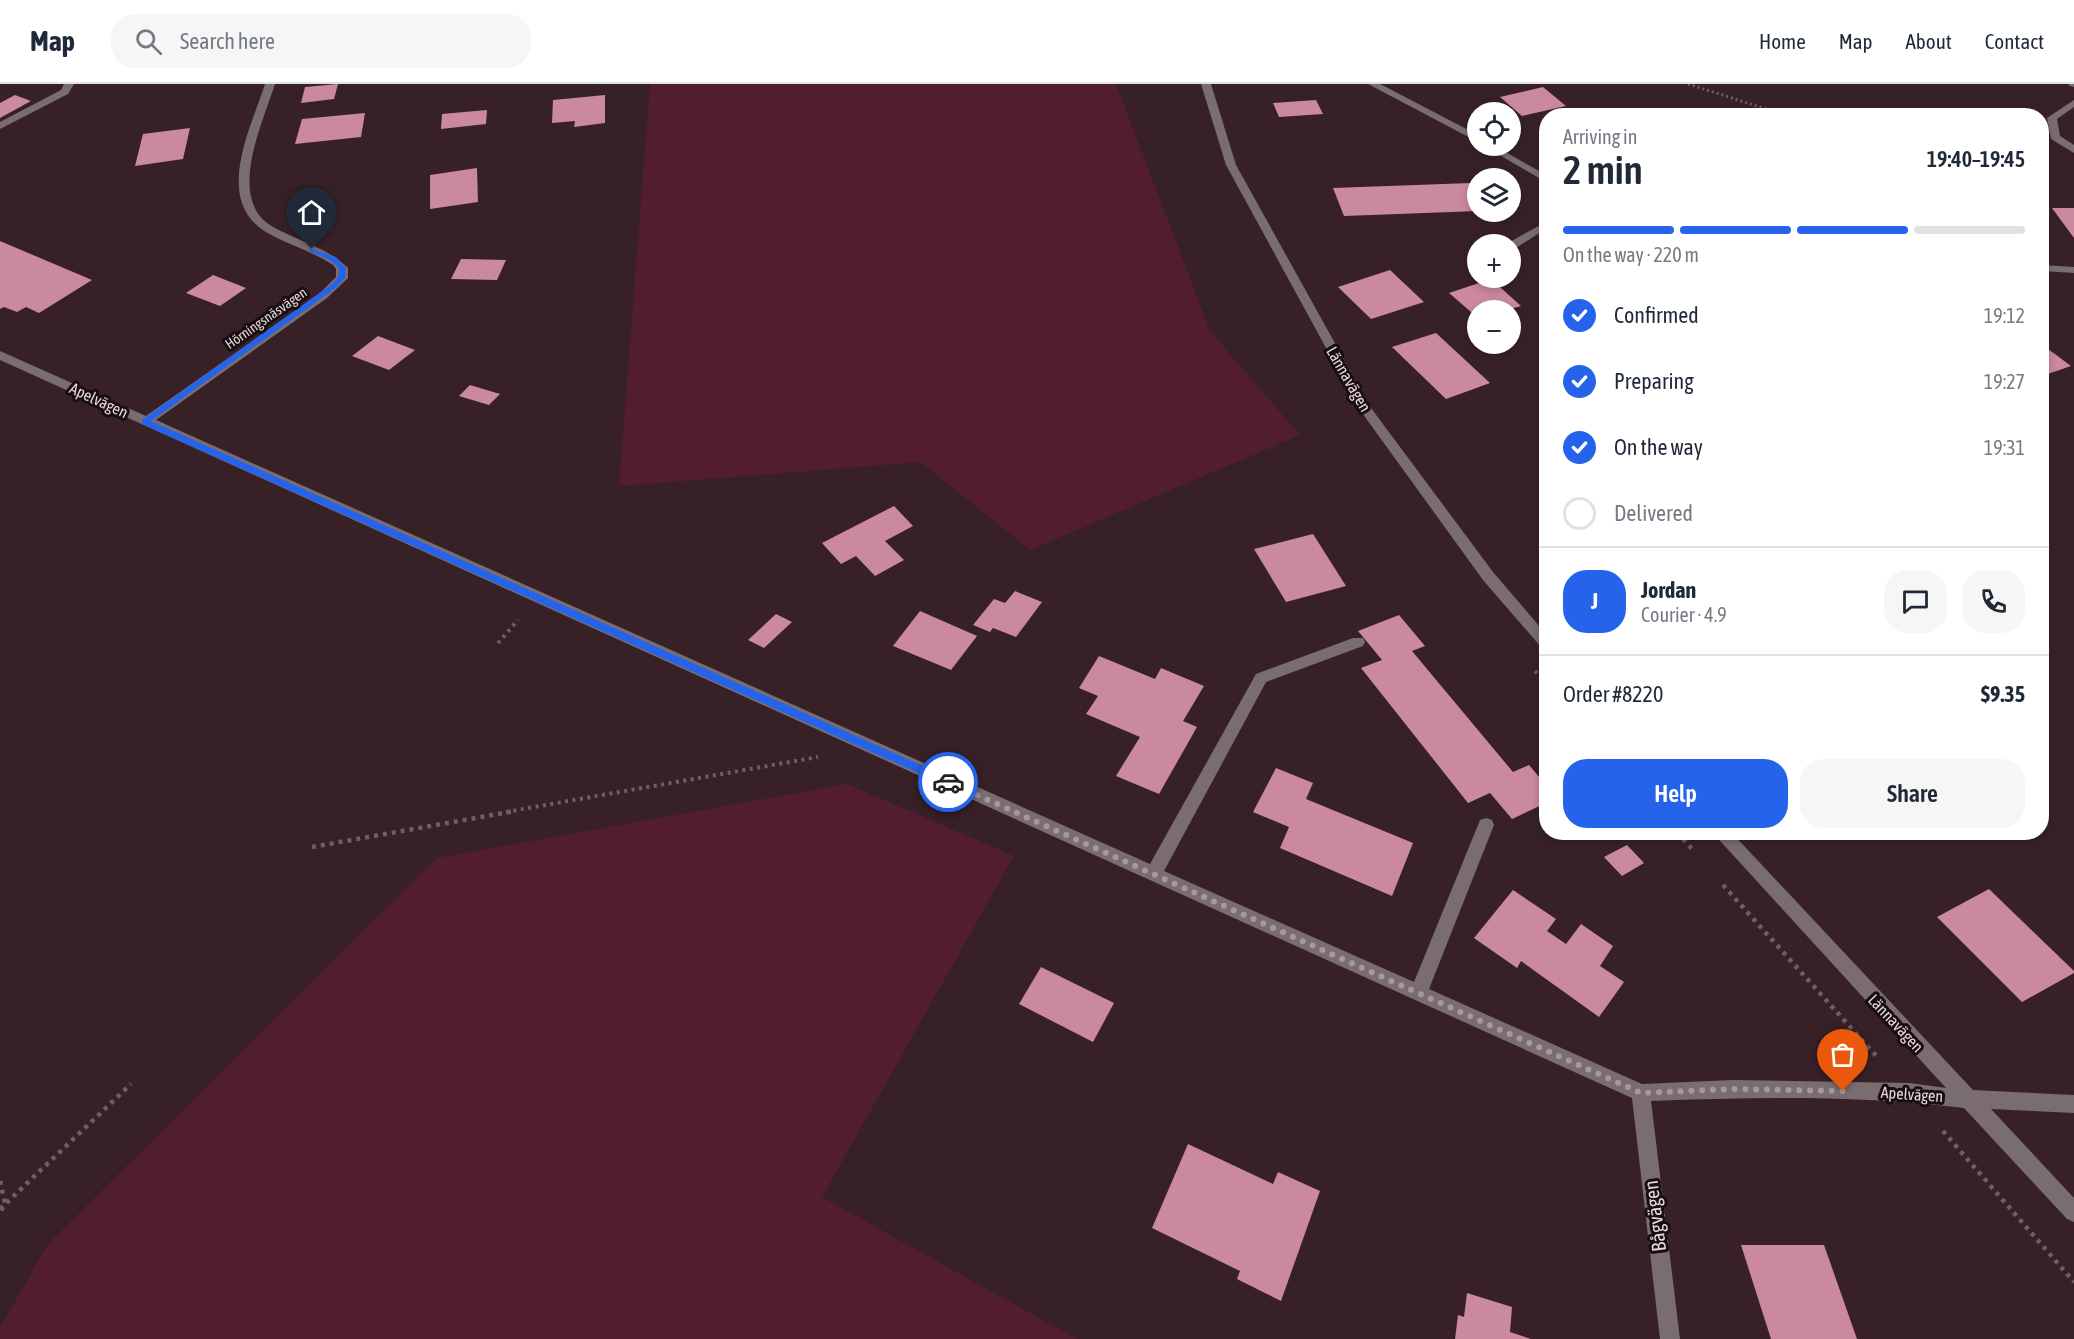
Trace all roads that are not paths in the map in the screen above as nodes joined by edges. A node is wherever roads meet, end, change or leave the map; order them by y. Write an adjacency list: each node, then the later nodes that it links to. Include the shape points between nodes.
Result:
1 (69, 84): 6 (street, via 65,92)
2 (270, 84): 16 (street, Hörningsnäsvägen, via 244,171 243,194 249,211 281,235 333,258 342,268 342,278 323,296)
3 (1206, 84): 17 (street, Lännavägen, via 1231,165 1366,410 1488,576)
4 (1373, 84): 7 (street)
5 (2074, 103): 8 (street, via 2052,118 2055,137)
6 (0, 126)
7 (1467, 133)
8 (2074, 150)
9 (1506, 156): 10 (street)
10 (1539, 175)
11 (1539, 229): 12 (street)
12 (1521, 240)
13 (2049, 268): 14 (street)
14 (2074, 270)
15 (0, 355): 16 (street, Apelvägen)
16 (145, 422): 21 (street, Apelvägen)
17 (1539, 635)
18 (1358, 642): 21 (street, via 1261,678)
19 (1485, 825): 22 (street)
20 (1727, 840): 24 (street, Lännavägen)
21 (1153, 875): 22 (street, Apelvägen)
22 (1418, 994): 23 (street, Apelvägen)
23 (1641, 1093): 24 (street, Apelvägen, via 1733,1089 1909,1092); 27 (street, Bågvägen)
24 (1967, 1099): 25 (street, Apelvägen); 26 (street, Lännavägen)
25 (2074, 1104)
26 (2074, 1212)
27 (1670, 1339)

